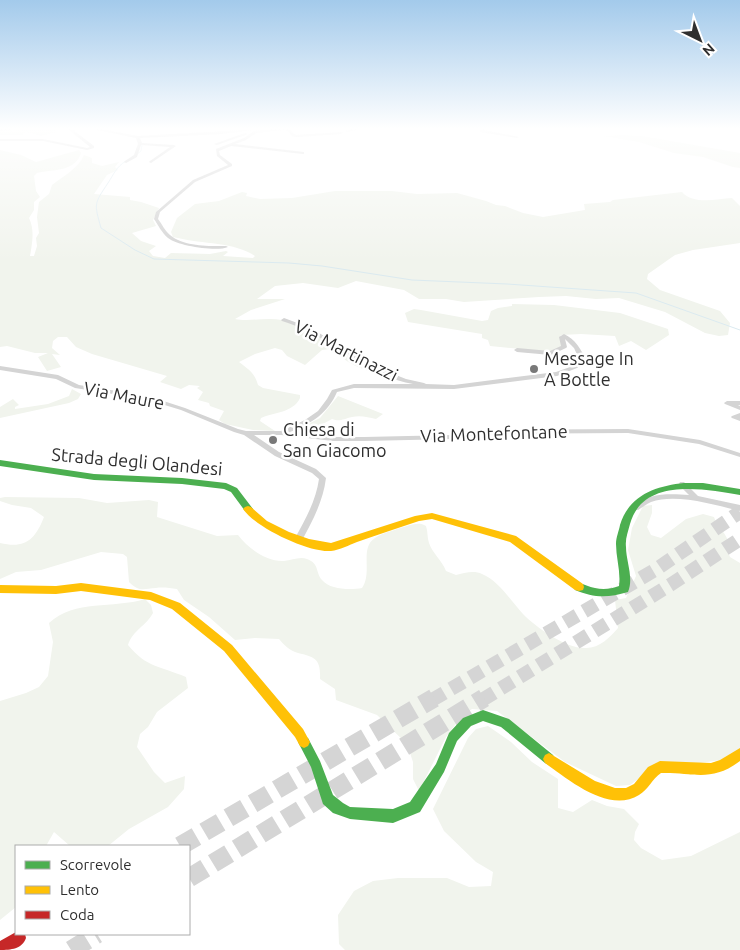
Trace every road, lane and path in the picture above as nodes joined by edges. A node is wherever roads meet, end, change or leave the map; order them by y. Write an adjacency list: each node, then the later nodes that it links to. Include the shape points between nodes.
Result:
1 (211, 173): 2 (street, via 194,181 161,208 156,219 174,240)
2 (226, 247)
3 (284, 320): 6 (street, Via Martinazzi, via 309,329 368,366)
4 (517, 350): 6 (street, via 556,352 564,347 564,336 583,361 556,374 454,387)
5 (0, 368): 11 (street, Via Maure, via 58,377 77,387 146,397)
6 (424, 386): 12 (street, Via Martinazzi, via 341,388 334,391 331,400 315,418)
7 (740, 402): 8 (street, via 728,403)
8 (740, 408)
9 (740, 415): 10 (street, via 734,417)
10 (740, 419)
11 (246, 433): 12 (street, Via Montefontane); 20 (street, via 276,454 314,471 322,478 316,505)
12 (281, 433): 13 (street, Via Montefontane, via 364,439 480,432 628,431 700,442)
13 (740, 455)
14 (0, 463): 20 (main road, Strada degli Olandesi, via 94,477 226,486 234,490 262,523)
15 (682, 484): 16 (main road, Strada degli Olandesi); 17 (street); 19 (main road, Strada degli Olandesi, via 646,494)
16 (740, 492)
17 (696, 498): 18 (street); 19 (street, via 664,497 642,503)
18 (740, 508)
19 (630, 513): 20 (main road, Strada degli Olandesi, via 621,541 624,588 604,596 570,584 513,539 432,516 331,547)
20 (298, 540)
21 (0, 590): 22 (main road, via 81,587 151,596 176,606 228,648 299,733 316,765 328,799 350,813 393,816 414,807 440,768 453,737 467,722 483,715 505,723 540,754 602,792 625,796 636,791 660,767 713,770 726,766)
22 (740, 754)
23 (19, 938): 24 (main road)
24 (0, 949)

